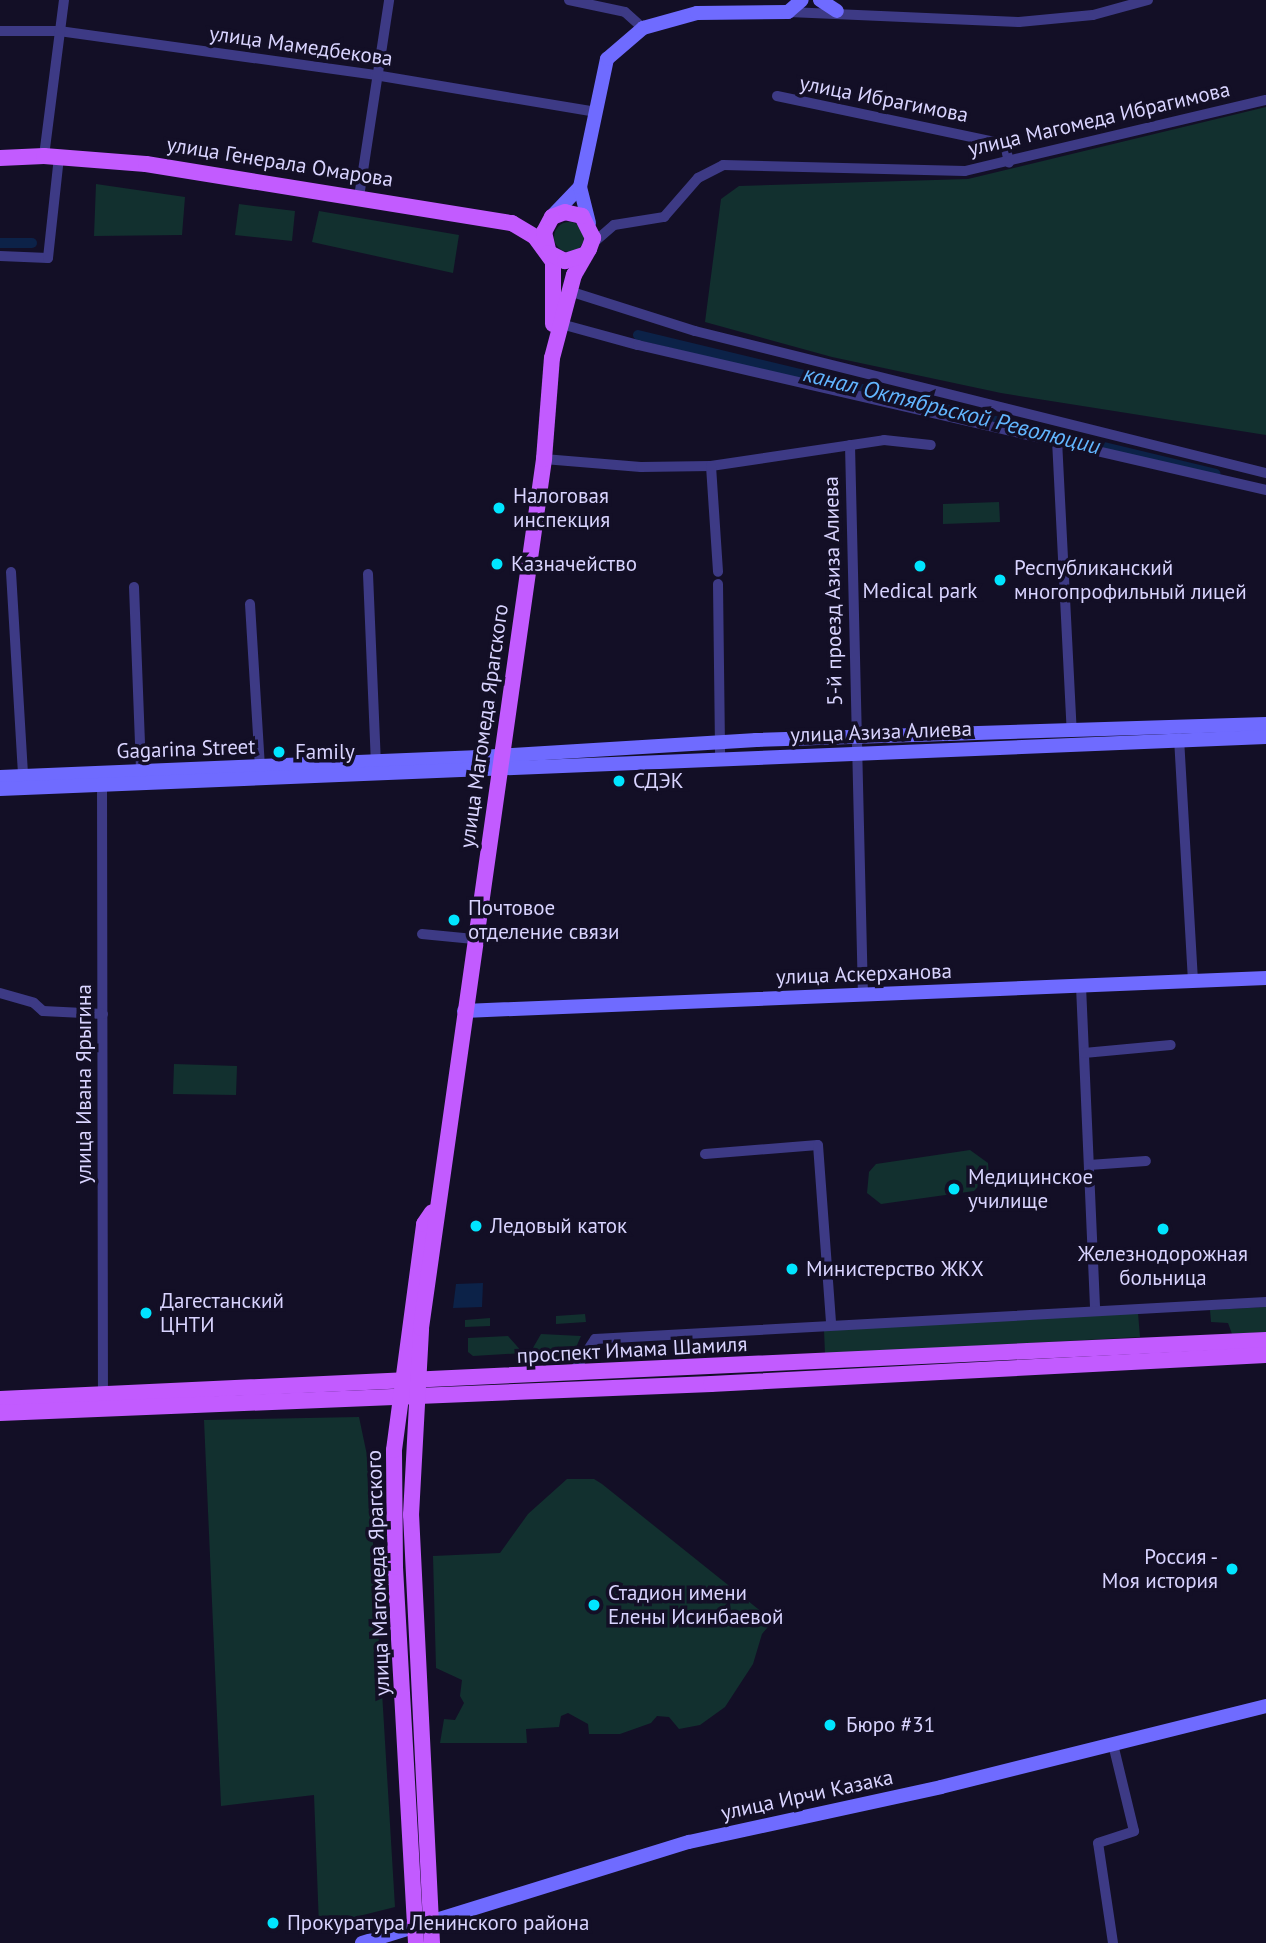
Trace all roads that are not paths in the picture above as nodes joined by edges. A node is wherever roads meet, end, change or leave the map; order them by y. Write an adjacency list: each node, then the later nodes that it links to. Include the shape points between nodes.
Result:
1 (64, 0): 10 (street)
2 (389, 0): 11 (street)
3 (569, 0): 8 (street, via 625,12)
4 (820, 0): 7 (main road)
5 (1148, 0): 7 (street, via 1093,15 1019,22 895,19)
6 (796, 7): 7 (street); 8 (main road, via 697,13)
7 (837, 11)
8 (643, 28): 14 (main road, via 607,59)
9 (0, 31): 10 (street, улица Мамедбекова)
10 (59, 31): 11 (street, улица Мамедбекова); 15 (street)
11 (375, 75): 14 (street, улица Мамедбекова); 19 (street)
12 (777, 96): 17 (street, улица Ибрагимова, via 1005,144)
13 (1266, 100): 17 (street, улица Магомеда Ибрагимова)
14 (595, 112): 18 (main road)
15 (51, 156): 16 (main road, улица Генерала Омарова); 19 (main road, улица Генерала Омарова, via 146,162); 24 (street, via 48,258)
16 (0, 157)
17 (1009, 163): 23 (street, улица Магомеда Ибрагимова, via 965,171 723,165 698,178 664,217 614,225)
18 (580, 187): 20 (main road); 21 (main road)
19 (359, 197): 20 (main road, улица Генерала Омарова, via 513,222); 22 (main road, улица Генерала Омарова, via 512,223)
20 (552, 217): 21 (main road, via 573,212); 22 (main road, via 544,232)
21 (589, 223): 23 (main road)
22 (547, 249): 23 (main road, via 565,261); 27 (main road, via 556,276)
23 (588, 249): 25 (main road, улица Магомеда Ярагского)
24 (0, 256)
25 (569, 291): 26 (main road, улица Магомеда Ярагского); 28 (street, via 695,331)
26 (561, 324): 27 (main road, улица Магомеда Ярагского); 29 (street)
27 (552, 358): 33 (main road, улица Магомеда Ярагского)
28 (1080, 427): 32 (street); 35 (street)
29 (1057, 440): 32 (street); 44 (street)
30 (850, 445): 31 (street, via 884,440); 34 (street); 46 (street, 5-й проезд Азиза Алиева)
31 (931, 445)
32 (1075, 445): 36 (street)
33 (544, 459): 34 (street, via 641,467); 51 (main road, улица Магомеда Ярагского)
34 (711, 466): 38 (street)
35 (1266, 473)
36 (1266, 490)
37 (11, 572): 55 (street)
38 (718, 572)
39 (368, 574): 53 (street)
40 (718, 584): 48 (street)
41 (134, 587): 54 (street)
42 (250, 604): 52 (street)
43 (1266, 724): 45 (main road, улица Азиза Алиева)
44 (1073, 732): 45 (main road, улица Азиза Алиева); 46 (main road, улица Азиза Алиева)
45 (1179, 733): 47 (main road, улица Азиза Алиева); 49 (main road, улица Азиза Алиева); 62 (street)
46 (854, 737): 48 (main road, улица Азиза Алиева); 49 (street, 5-й проезд Азиза Алиева)
47 (1266, 737)
48 (720, 742): 50 (street); 51 (main road, улица Азиза Алиева, via 612,747)
49 (855, 755): 50 (main road, улица Азиза Алиева); 65 (street, 5-й проезд Азиза Алиева)
50 (720, 759): 51 (main road, улица Азиза Алиева)
51 (499, 763): 53 (main road, Gagarina Street); 60 (main road, улица Магомеда Ярагского)
52 (260, 767): 53 (main road, Gagarina Street); 54 (main road, Gagarina Street)
53 (376, 767): 57 (main road, Gagarina Street)
54 (141, 773): 57 (main road, Gagarina Street)
55 (23, 777): 56 (main road, Gagarina Street); 57 (main road, Gagarina Street)
56 (0, 778)
57 (102, 779): 58 (main road, Gagarina Street); 67 (street, улица Ивана Ярыгина)
58 (0, 789)
59 (422, 934): 60 (street)
60 (474, 939): 66 (main road, улица Магомеда Ярагского)
61 (1266, 978): 62 (main road, улица Аскерханова)
62 (1193, 981): 63 (main road, улица Аскерханова)
63 (1081, 986): 65 (main road, улица Аскерханова); 69 (street)
64 (0, 993): 67 (street, via 34,1003 43,1012)
65 (863, 995): 66 (main road, улица Аскерханова)
66 (464, 1011): 79 (main road, улица Магомеда Ярагского)
67 (103, 1014): 80 (street, улица Ивана Ярыгина)
68 (1171, 1045): 69 (street)
69 (1084, 1053): 72 (street)
70 (705, 1154): 75 (street, via 818,1146)
71 (1146, 1161): 72 (street)
72 (1088, 1165): 74 (street)
73 (1266, 1302): 74 (street)
74 (1095, 1310): 75 (street)
75 (831, 1323): 78 (street, via 595,1339)
76 (1266, 1340): 78 (main road, проспект Имама Шамиля)
77 (1266, 1357): 79 (main road, проспект Имама Шамиля)
78 (572, 1374): 79 (main road, проспект Имама Шамиля)
79 (408, 1389): 80 (main road, проспект Имама Шамиля); 82 (main road, проспект Имама Шамиля); 85 (main road, улица Магомеда Ярагского); 86 (main road, улица Магомеда Ярагского, via 395,1567)
80 (103, 1395): 81 (main road, проспект Имама Шамиля)
81 (0, 1399)
82 (0, 1413)
83 (1266, 1706): 84 (main road, улица Ирчи Казака)
84 (1113, 1744): 85 (main road, улица Ирчи Казака, via 689,1842 505,1895); 89 (street, via 1134,1831 1098,1843)
85 (429, 1923): 86 (main road, улица Ирчи Казака); 88 (main road, улица Магомеда Ярагского)
86 (414, 1936): 87 (main road, улица Ирчи Казака)
87 (362, 1943)
88 (432, 1943)
89 (1113, 1943)

